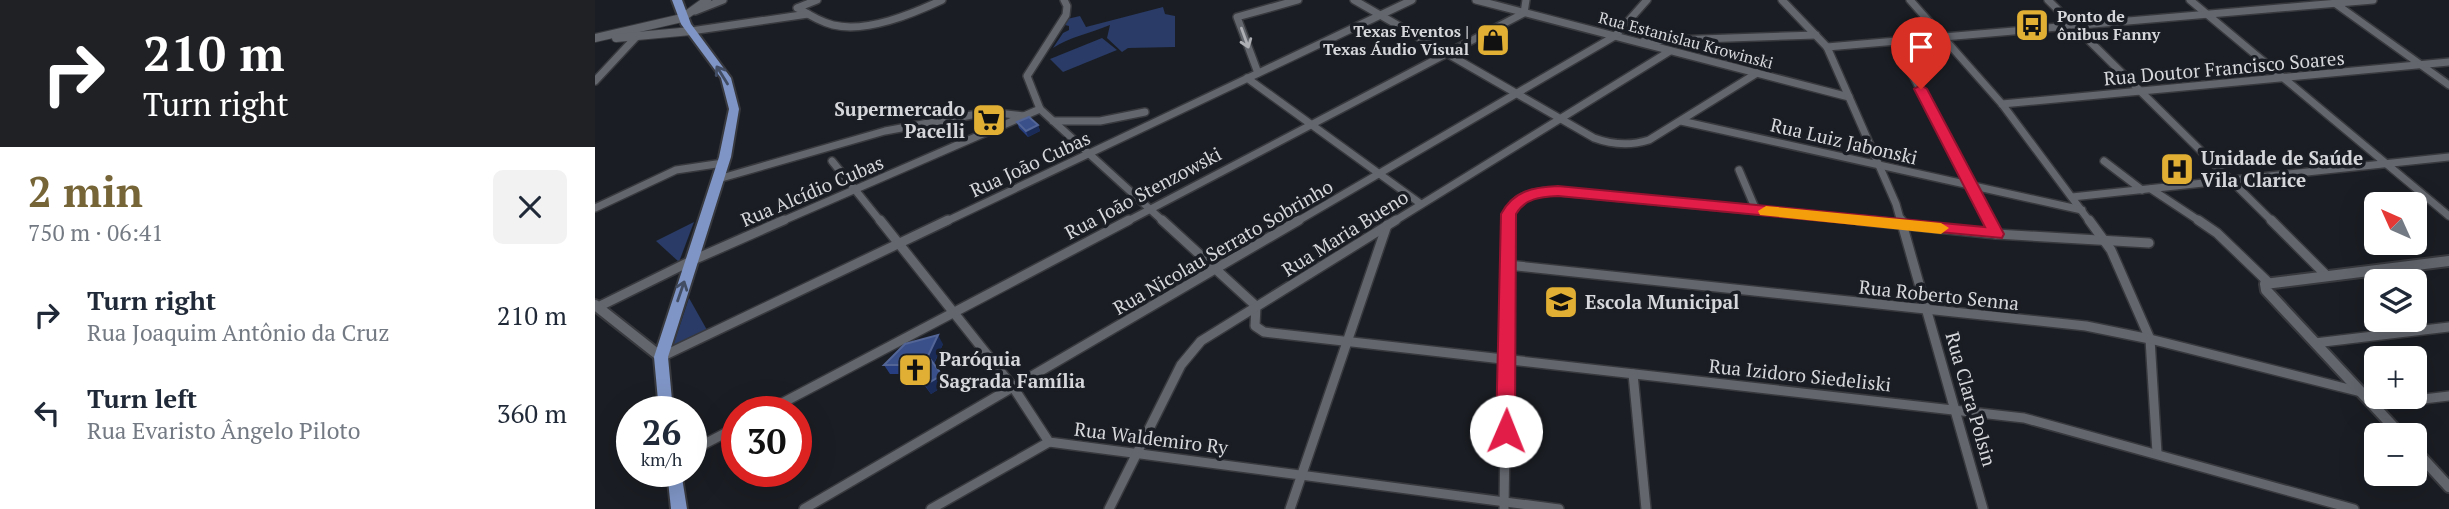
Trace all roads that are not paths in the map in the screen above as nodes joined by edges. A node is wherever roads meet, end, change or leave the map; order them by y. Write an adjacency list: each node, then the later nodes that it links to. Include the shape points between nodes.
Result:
1 (677, 0): 23 (main road)
2 (707, 0): 23 (street)
3 (723, 0): 23 (street)
4 (817, 0): 19 (street)
5 (942, 0): 21 (street, via 849,26)
6 (1064, 0): 50 (street, via 1066,15 1027,76)
7 (1298, 0): 40 (street, one-way to 40, via 1237,17)
8 (1354, 0): 24 (street)
9 (1412, 0): 24 (street, Rua João Cubas)
10 (1476, 0): 20 (street, Rua Estanislau Krowinski)
11 (1526, 0): 20 (street)
12 (1647, 0): 28 (street, Rua Nicolau Serrato Sobrinho)
13 (1782, 0): 29 (street, Rua Clara Polsin)
14 (1910, 0): 31 (street)
15 (2048, 0): 26 (street)
16 (2190, 0): 22 (street)
17 (2373, 0): 18 (street)
18 (2333, 2): 22 (street); 39 (street)
19 (798, 8): 21 (street); 25 (street)
20 (1524, 13): 28 (street, Rua Estanislau Krowinski); 36 (street, Rua João Stenzowski)
21 (808, 14): 25 (street)
22 (2207, 14): 26 (street); 43 (street)
23 (687, 15): 27 (main road); 32 (street)
24 (1380, 15): 36 (street); 40 (street, Rua João Cubas)
25 (772, 19): 27 (street)
26 (2074, 26): 31 (street); 46 (street)
27 (691, 31): 30 (street); 61 (main road, one-way to 27, via 733,124 732,95 722,72)
28 (1615, 36): 33 (street, Rua Estanislau Krowinski); 47 (street, Rua Nicolau Serrato Sobrinho)
29 (1816, 36): 33 (street); 34 (street, Rua Clara Polsin)
30 (636, 37): 32 (street); 44 (street)
31 (1942, 37): 34 (street); 49 (street)
32 (595, 39)
33 (1635, 41): 35 (street, Rua Estanislau Krowinski)
34 (1827, 47): 48 (street, Rua Clara Polsin)
35 (1670, 51): 41 (street, Rua Estanislau Krowinski); 53 (street, Rua Maria Bueno)
36 (1447, 53): 47 (street); 56 (street, Rua João Stenzowski)
37 (2449, 62): 39 (street, Rua Doutor Francisco Soares)
38 (1908, 65): 68 (street)
39 (2421, 65): 43 (street, Rua Doutor Francisco Soares); 45 (street)
40 (1258, 73): 42 (street, Rua João Cubas)
41 (1757, 73): 48 (street, Rua Estanislau Krowinski); 55 (street)
42 (1247, 78): 56 (street); 57 (street, Rua João Cubas)
43 (2283, 78): 46 (street, Rua Doutor Francisco Soares); 62 (street)
44 (595, 80)
45 (2449, 85)
46 (2140, 91): 49 (street, Rua Doutor Francisco Soares); 67 (street)
47 (1517, 94): 53 (street); 65 (street, Rua Nicolau Serrato Sobrinho)
48 (1849, 97): 63 (street, Rua Clara Polsin)
49 (2002, 104): 71 (street)
50 (1040, 109): 52 (street, Rua Alcídio Cubas); 54 (street)
51 (1145, 112): 54 (street, via 1100,121)
52 (1024, 116): 66 (street, via 988,112 885,131); 69 (street, Rua Alcídio Cubas)
53 (1560, 118): 55 (street, via 1613,144 1649,141); 72 (street, Rua Maria Bueno)
54 (1053, 121): 57 (street)
55 (1681, 121): 63 (street, Rua Luiz Jabonski)
56 (1311, 125): 65 (street); 74 (street, Rua João Stenzowski)
57 (1089, 153): 74 (street); 83 (street, Rua João Cubas)
58 (2449, 157): 62 (street)
59 (832, 161): 69 (street, Rua Waldemiro Ry)
60 (2104, 161): 70 (street)
61 (723, 163): 66 (main road); 73 (street, via 675,170)
62 (2387, 164): 67 (street); 77 (street)
63 (1879, 165): 68 (street, Rua Luiz Jabonski); 79 (street, Rua Clara Polsin)
64 (1739, 170): 75 (street)
65 (1379, 174): 72 (street); 87 (street, Rua Nicolau Serrato Sobrinho)
66 (718, 179): 84 (main road)
67 (2230, 181): 70 (street); 88 (street)
68 (1971, 185): 76 (street, Rua Luiz Jabonski); 80 (street)
69 (855, 190): 83 (street, Rua Waldemiro Ry); 84 (street, Rua Alcídio Cubas)
70 (2146, 190): 71 (street); 89 (street, via 2217,233)
71 (2072, 197): 76 (street)
72 (1421, 204): 78 (street, Rua Maria Bueno)
73 (595, 208)
74 (1150, 209): 87 (street); 93 (street, Rua João Stenzowski)
75 (1756, 210): 79 (street); 86 (street, via 1558,191 1527,195 1514,203 1508,214)
76 (2082, 210): 81 (street)
77 (2449, 216)
78 (1387, 225): 91 (street, Rua Maria Bueno); 96 (street)
79 (1903, 225): 80 (street); 92 (street, Rua Clara Polsin)
80 (1996, 234): 81 (street)
81 (2105, 241): 82 (street); 95 (street)
82 (2149, 243)
83 (898, 244): 93 (street, Rua Waldemiro Ry); 98 (street, Rua João Cubas)
84 (691, 261): 90 (street, Rua Alcídio Cubas); 98 (main road, one-way to 84)
85 (2449, 261): 88 (street)
86 (1508, 265): 92 (street, Rua Roberto Senna); 99 (street)
87 (1216, 269): 91 (street); 101 (street, Rua Nicolau Serrato Sobrinho)
88 (2326, 275): 89 (street)
89 (2268, 282): 97 (street, via 2266,290)
90 (597, 306): 98 (street)
91 (1256, 306): 96 (street, Rua Izidoro Siedeliski, via 1255,326 1265,332); 113 (street, Rua Maria Bueno, via 1193,348)
92 (1927, 309): 95 (street, Rua Roberto Senna, via 2086,326); 109 (street, Rua Clara Polsin)
93 (954, 313): 101 (street, Rua Waldemiro Ry); 105 (street, Rua João Stenzowski)
94 (2449, 327): 97 (street)
95 (2150, 339): 102 (street, Rua Roberto Senna); 112 (street)
96 (1347, 342): 99 (street, Rua Izidoro Siedeliski); 116 (street)
97 (2315, 343): 102 (street)
98 (661, 357): 104 (main road)
99 (1506, 360): 100 (street, Rua Izidoro Siedeliski); 119 (street)
100 (1633, 374): 109 (street, Rua Izidoro Siedeliski); 126 (street)
101 (1013, 387): 111 (street, Rua Waldemiro Ry); 121 (street, Rua Nicolau Serrato Sobrinho)
102 (2361, 392): 103 (street)
103 (2364, 395)
104 (665, 396)
105 (796, 396)
106 (2449, 396): 107 (street)
107 (2427, 399)
108 (2378, 409): 110 (street)
109 (1956, 410): 112 (street, Rua Izidoro Siedeliski, via 2049,423); 127 (street, Rua Clara Polsin)
110 (2390, 423)
111 (1049, 442): 113 (street, Rua Waldemiro Ry); 122 (street)
112 (2157, 453): 128 (street, Rua Izidoro Siedeliski)
113 (1137, 454): 116 (street, Rua Waldemiro Ry); 123 (street, Rua Maria Bueno)
114 (2427, 460): 115 (street)
115 (2444, 474): 117 (street)
116 (1302, 475): 119 (street, Rua Waldemiro Ry); 124 (street)
117 (2449, 486)
118 (676, 487): 120 (main road)
119 (1504, 505): 125 (street, Rua Waldemiro Ry)
120 (679, 509)
121 (804, 509)
122 (930, 509)
123 (1109, 509)
124 (1290, 509)
125 (1559, 509)
126 (1646, 509)
127 (1983, 509)
128 (2354, 509)

